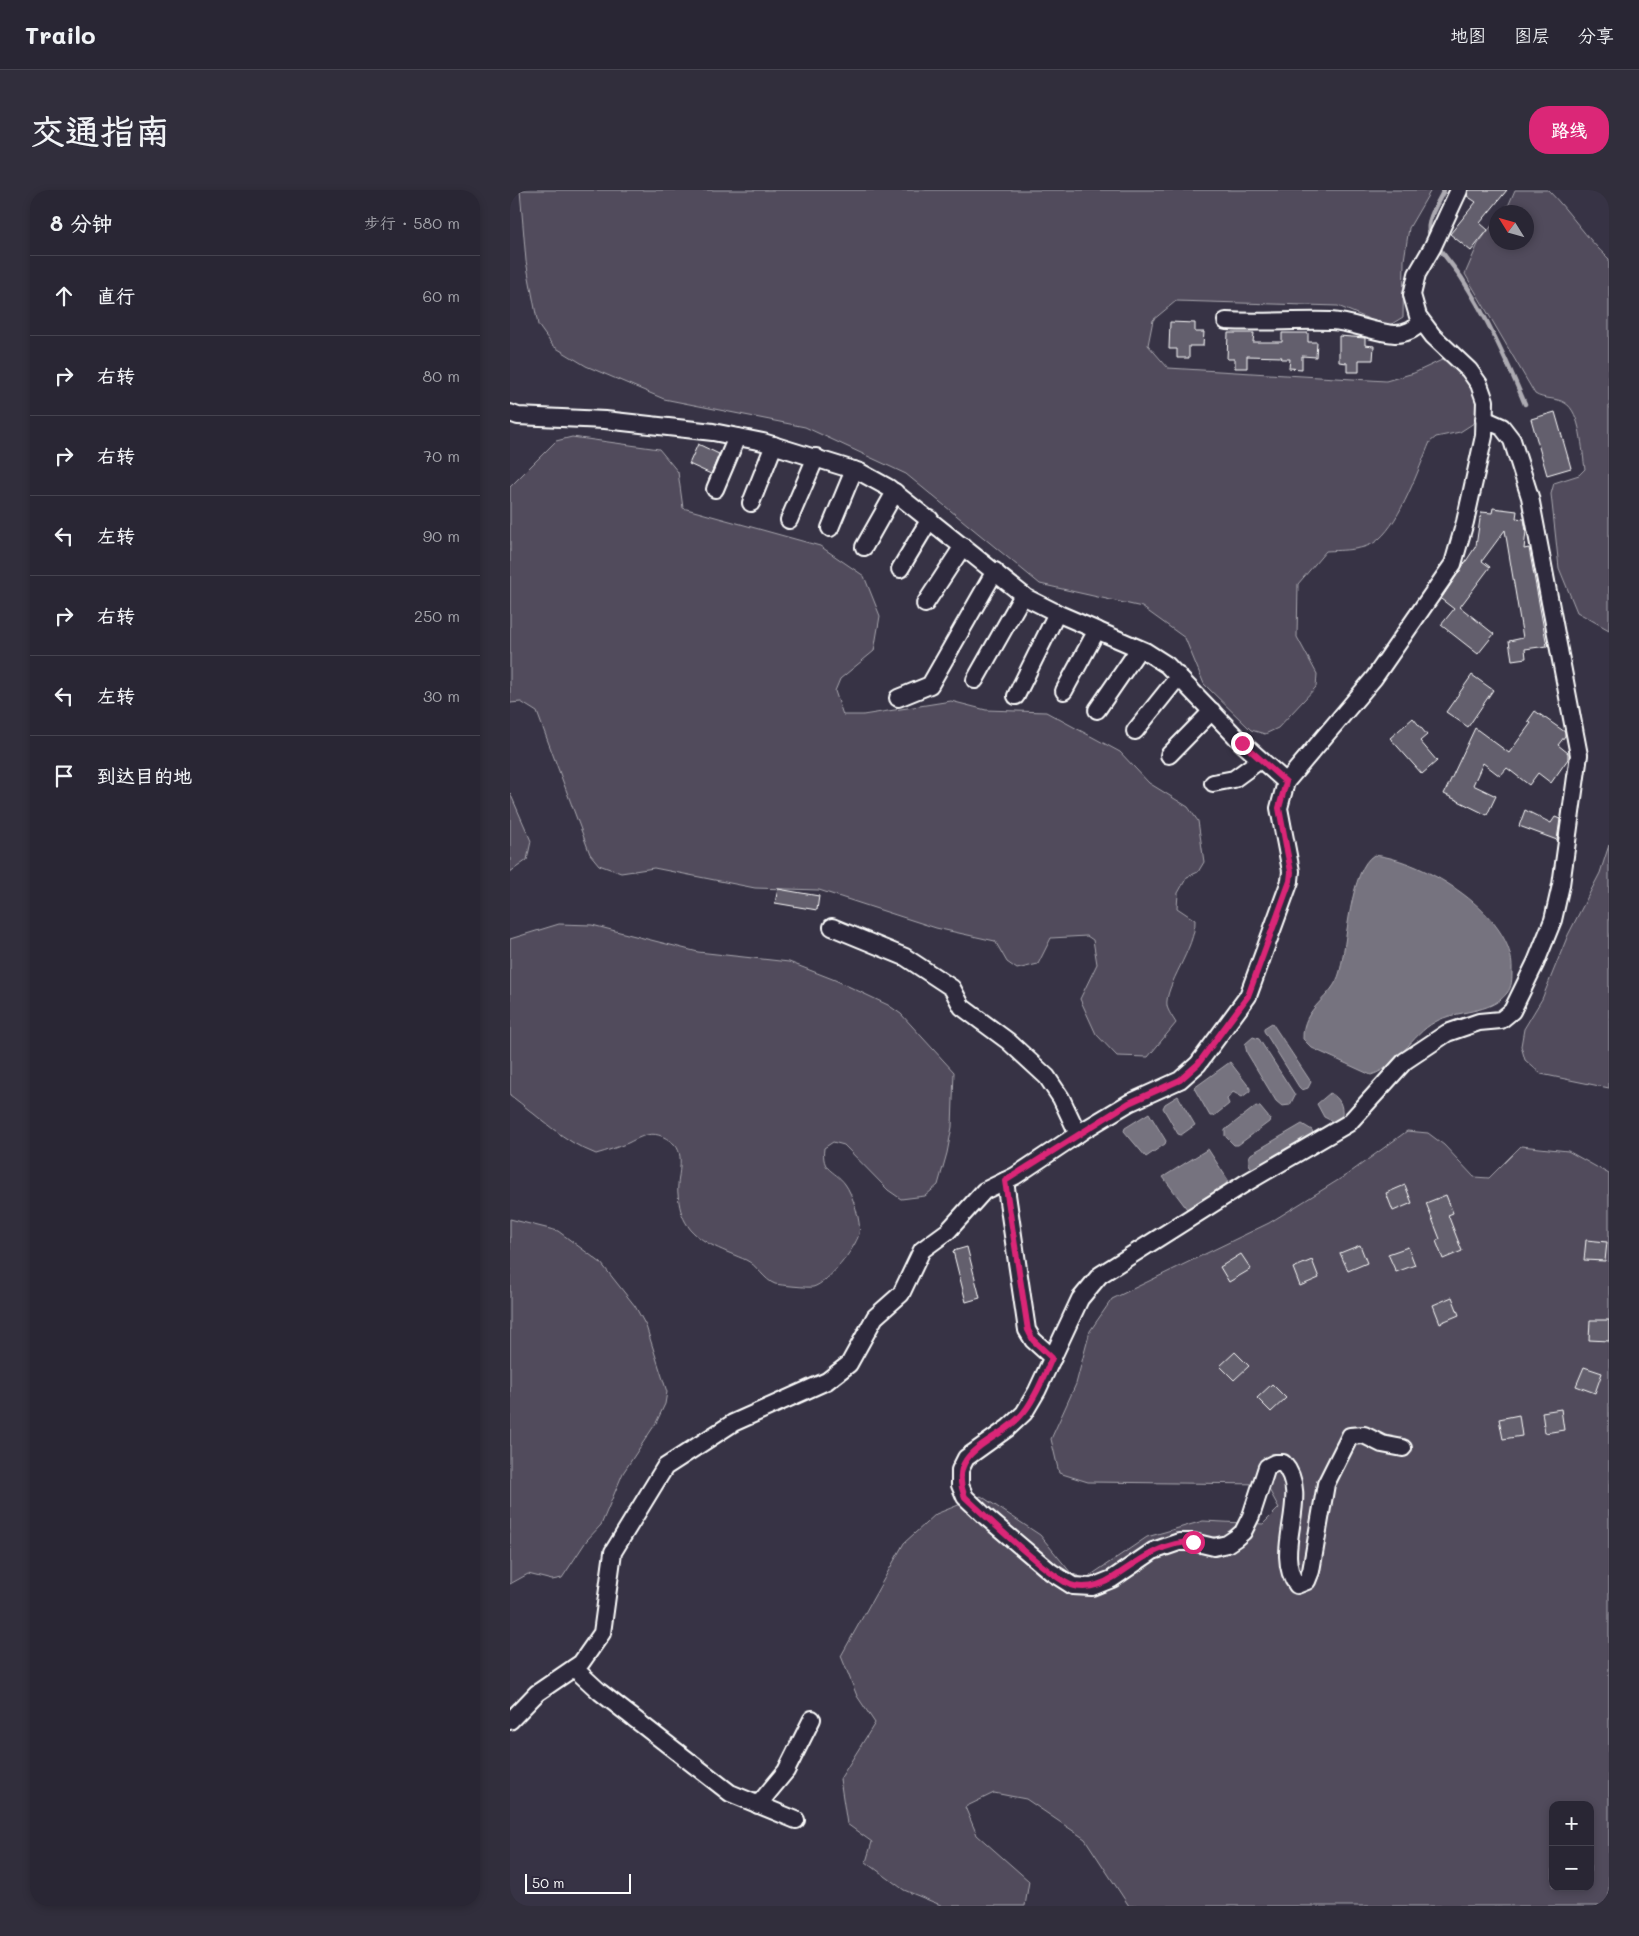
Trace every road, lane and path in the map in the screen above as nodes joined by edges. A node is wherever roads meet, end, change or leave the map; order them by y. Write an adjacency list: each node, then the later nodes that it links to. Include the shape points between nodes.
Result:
1 (1458, 190): 3 (street, via 1417,274 1412,296)
2 (1226, 321): 3 (street, via 1330,321 1394,334 1407,333)
3 (1422, 322): 5 (street, via 1479,384 1485,401)
4 (510, 413): 6 (street)
5 (1484, 419): 35 (street, via 1484,436 1453,564 1374,678); 40 (street, via 1502,427 1512,440 1530,496 1579,755 1561,885 1553,920 1536,962 1512,1011 1501,1020 1479,1022 1447,1033 1405,1061 1349,1123 1244,1184 1100,1275 1080,1299)
6 (736, 437): 7 (street); 10 (street)
7 (774, 445): 8 (street); 12 (street)
8 (816, 457): 9 (street); 13 (street)
9 (854, 470): 11 (street); 15 (street)
10 (715, 489)
11 (895, 492): 14 (street); 17 (street)
12 (751, 503)
13 (789, 520)
14 (930, 520): 16 (street); 18 (street)
15 (830, 528)
16 (963, 546): 19 (street); 21 (street)
17 (864, 547)
18 (900, 569)
19 (995, 571): 20 (street); 29 (street, via 934,680 920,691)
20 (1023, 595): 22 (street); 26 (street)
21 (925, 604)
22 (1057, 613): 23 (street); 28 (street)
23 (1097, 630): 24 (street); 27 (street)
24 (1139, 649): 25 (street); 30 (street)
25 (1179, 676): 31 (street); 32 (street)
26 (975, 680)
27 (1064, 692)
28 (1016, 696)
29 (898, 698)
30 (1097, 710)
31 (1212, 711): 33 (street); 34 (street)
32 (1135, 731)
33 (1169, 755)
34 (1260, 760): 35 (street); 36 (street, via 1234,779)
35 (1286, 782): 38 (street, via 1279,808 1290,881 1248,996 1198,1064 1180,1080 1129,1103)
36 (1213, 783)
37 (832, 927): 38 (street, via 905,957 952,988 962,1007 1008,1041 1047,1077)
38 (1078, 1134): 39 (street)
39 (1005, 1181): 40 (street, via 1028,1330 1033,1340); 42 (street, via 984,1191 948,1230 922,1250 901,1294 875,1317 849,1364 827,1381 733,1423 665,1467 613,1552 602,1633)
40 (1052, 1358): 41 (street, via 1024,1413 966,1458 960,1470 960,1485 965,1497 986,1517 1051,1572 1073,1586 1092,1587 1153,1551 1180,1542 1214,1547 1227,1544 1243,1532 1267,1467 1275,1463 1282,1463 1290,1471 1294,1492 1288,1553 1290,1576 1297,1584 1307,1581 1326,1484 1350,1436 1364,1435 1382,1444)
41 (1403, 1448)
42 (574, 1668): 44 (street, via 537,1693); 45 (street, via 730,1793)
43 (812, 1719): 45 (street, via 786,1771)
44 (510, 1721)
45 (758, 1804): 46 (street)
46 (796, 1820)

